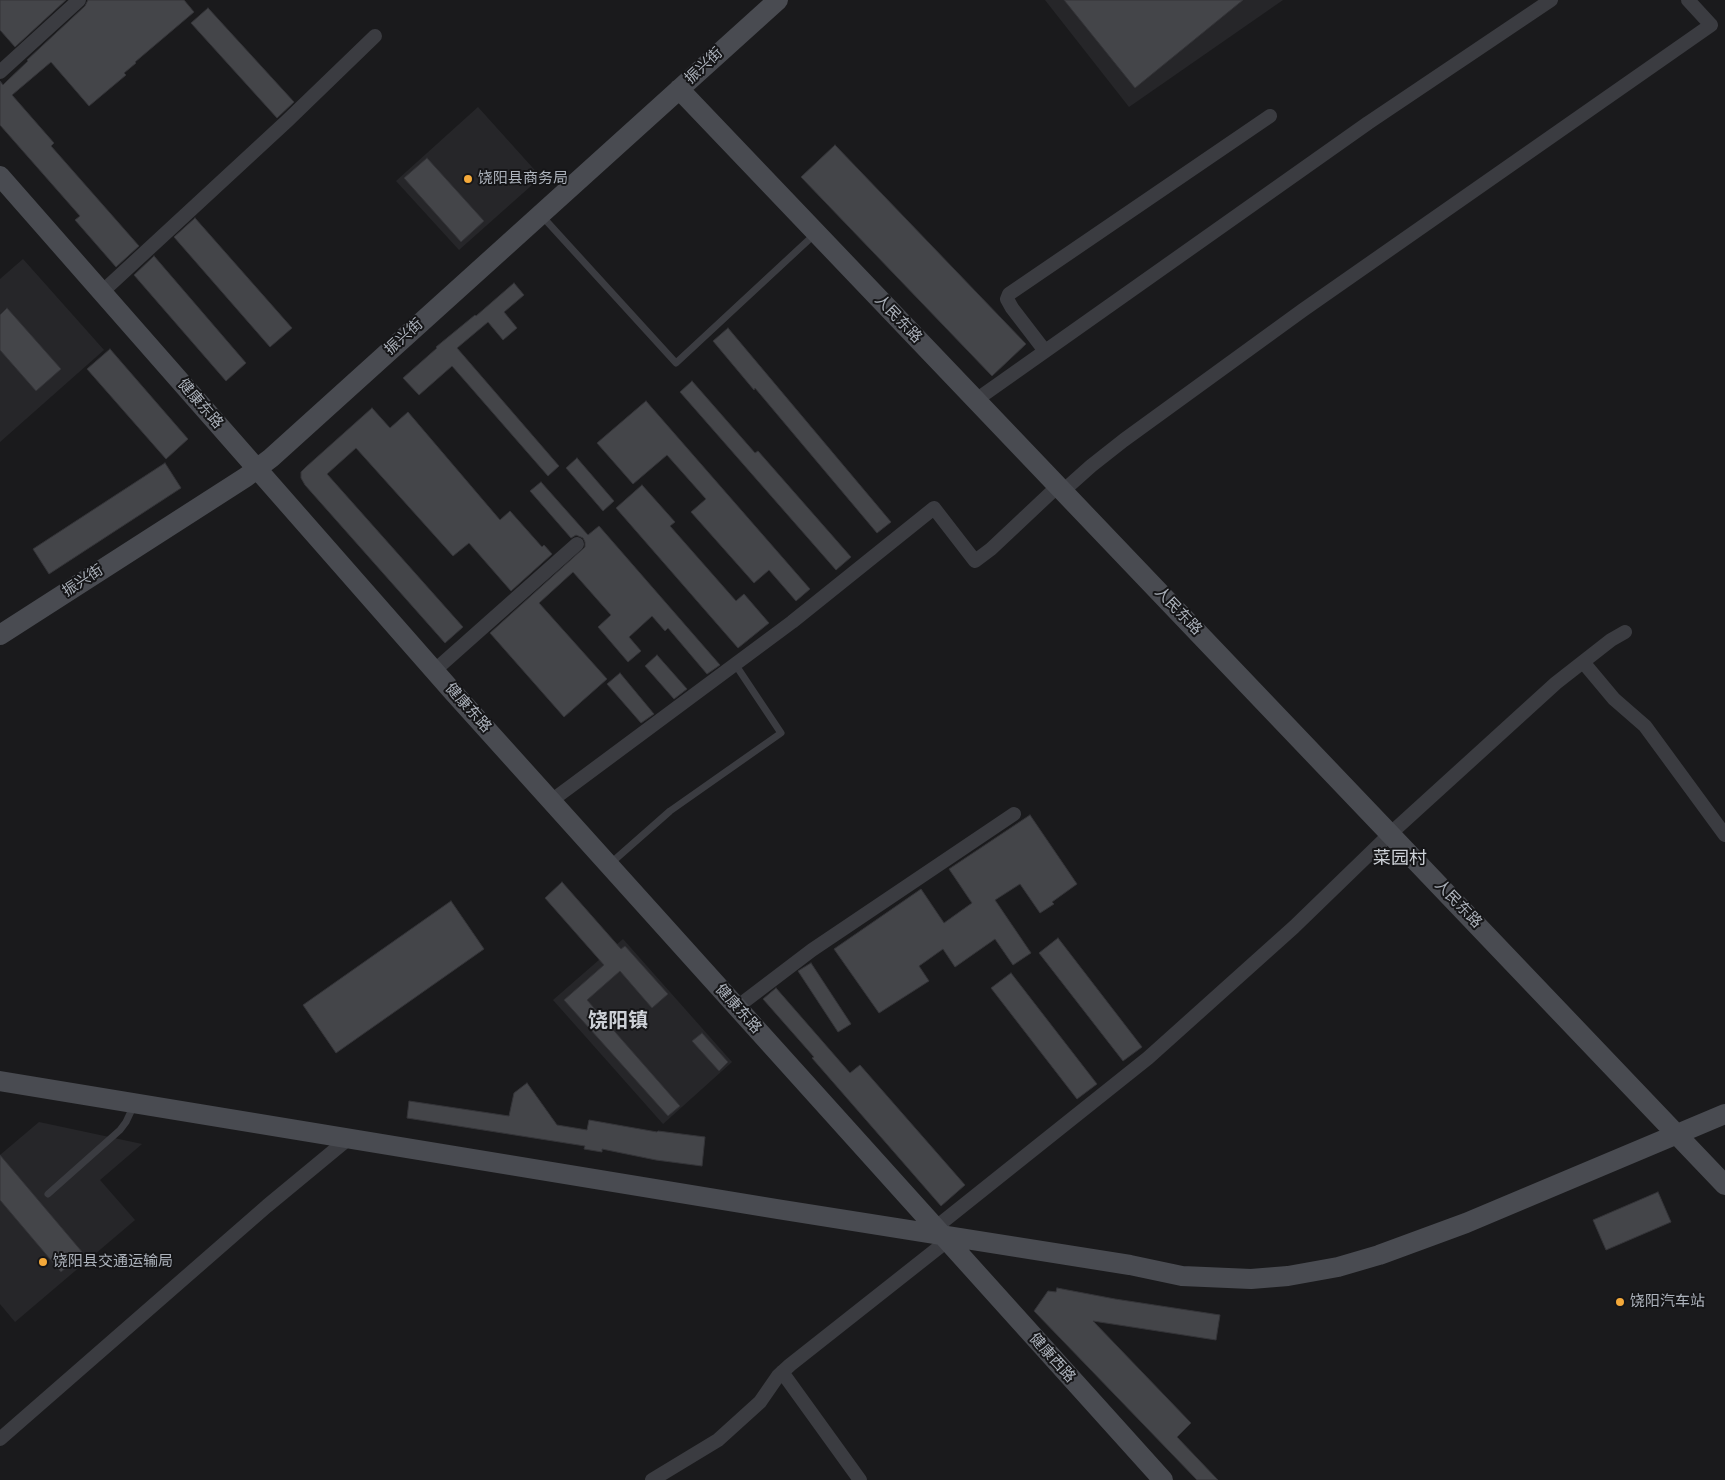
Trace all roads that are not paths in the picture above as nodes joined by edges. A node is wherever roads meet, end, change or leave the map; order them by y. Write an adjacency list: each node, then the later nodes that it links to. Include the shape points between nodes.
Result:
1 (79, 0): 6 (street)
2 (778, 0): 7 (street, 振兴街)
3 (1551, 0): 13 (street, via 1368,123)
4 (1688, 0): 16 (street, via 1711,25 1303,310)
5 (375, 36): 12 (street)
6 (0, 72)
7 (679, 89): 10 (street, 振兴街); 11 (street, 人民东路)
8 (1270, 116): 13 (street, via 1009,294 1007,299 1012,308)
9 (0, 176): 12 (street, 健康东路)
10 (541, 215): 11 (lane, via 676,363); 15 (street, 振兴街)
11 (817, 233): 14 (street, 人民东路)
12 (102, 292): 15 (street, 健康东路)
13 (1045, 351): 14 (street)
14 (976, 400): 16 (street, 人民东路)
15 (257, 469): 19 (street, 振兴街); 22 (street, 健康东路)
16 (1060, 488): 21 (street, via 975,561 934,508); 25 (street, 人民东路)
17 (577, 544): 22 (street)
18 (1625, 632): 20 (street)
19 (0, 635)
20 (1583, 662): 25 (street); 26 (street, via 1614,699 1645,726)
21 (736, 664): 23 (street); 27 (lane, via 781,733 670,811)
22 (434, 671): 23 (street, 健康东路)
23 (551, 801): 27 (street, 健康东路)
24 (1014, 814): 28 (street, via 812,950)
25 (1390, 834): 32 (street, 人民东路); 36 (street, via 1294,927 1148,1058)
26 (1725, 835)
27 (608, 865): 28 (street, 健康东路)
28 (737, 1007): 36 (street, 健康东路)
29 (0, 1081): 30 (street)
30 (135, 1104): 33 (street); 35 (lane, via 120,1130)
31 (1725, 1114): 32 (street)
32 (1676, 1134): 34 (street, 人民东路); 36 (street, via 1466,1223 1379,1255 1288,1276 1251,1280 1182,1276)
33 (348, 1139): 36 (street); 38 (street)
34 (1725, 1185)
35 (48, 1194)
36 (941, 1235): 37 (street); 41 (street, 健康西路)
37 (782, 1372): 39 (street, via 760,1402 718,1440); 40 (street)
38 (0, 1439)
39 (652, 1480)
40 (860, 1480)
41 (1163, 1480)

